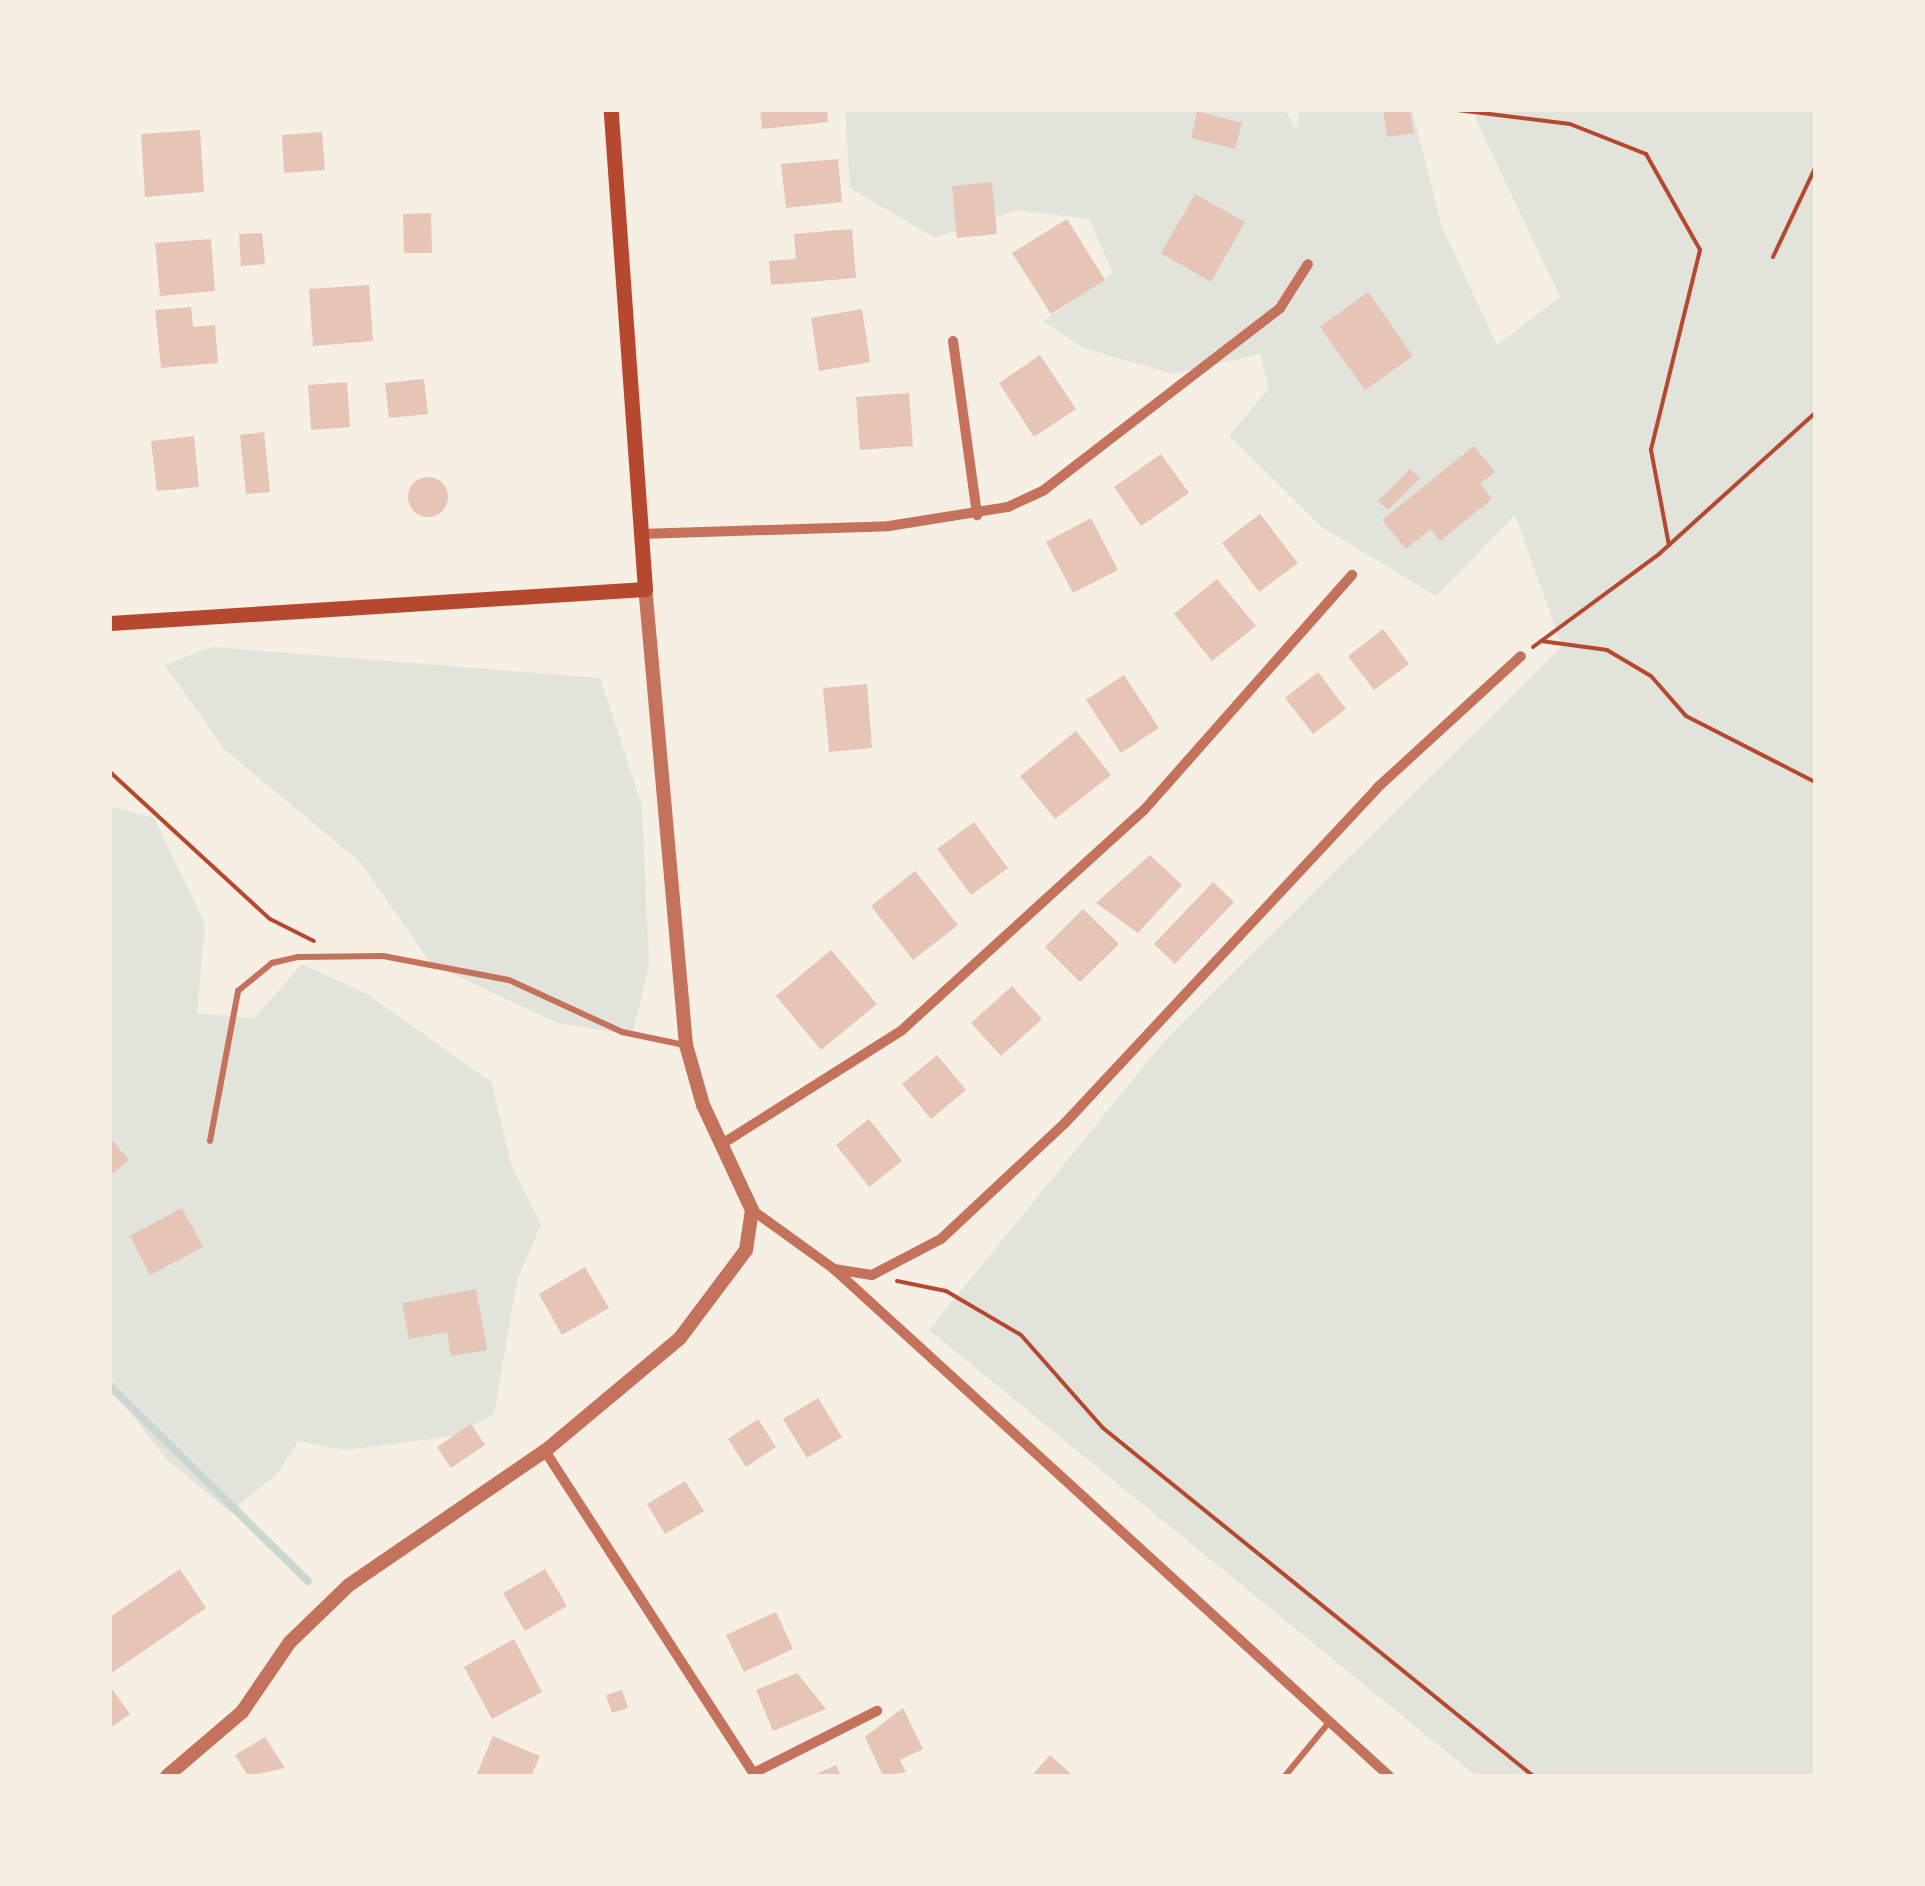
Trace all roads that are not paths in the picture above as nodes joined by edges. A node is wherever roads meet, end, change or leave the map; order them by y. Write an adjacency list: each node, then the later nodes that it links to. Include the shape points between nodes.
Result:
1 (612, 110): 5 (main road)
2 (1308, 264): 4 (street, via 1280,308 1044,490)
3 (952, 341): 4 (street)
4 (977, 514): 5 (street)
5 (640, 534): 7 (main road)
6 (1352, 575): 12 (street, via 1144,810 902,1031)
7 (644, 590): 8 (main road); 10 (street)
8 (110, 623)
9 (1520, 656): 14 (street, via 1378,788 1065,1123 941,1239 872,1276)
10 (686, 1045): 11 (lane, via 622,1032 510,980 336,952 272,964 238,990); 12 (street)
11 (210, 1141)
12 (722, 1144): 13 (street)
13 (752, 1210): 14 (street); 15 (street, via 746,1250 680,1338)
14 (834, 1269): 17 (street)
15 (546, 1451): 18 (street); 19 (street, via 349,1586 290,1642 242,1712)
16 (877, 1711): 18 (street)
17 (1330, 1721): 20 (lane); 21 (street)
18 (755, 1775)
19 (167, 1776)
20 (1285, 1776)
21 (1389, 1776)

